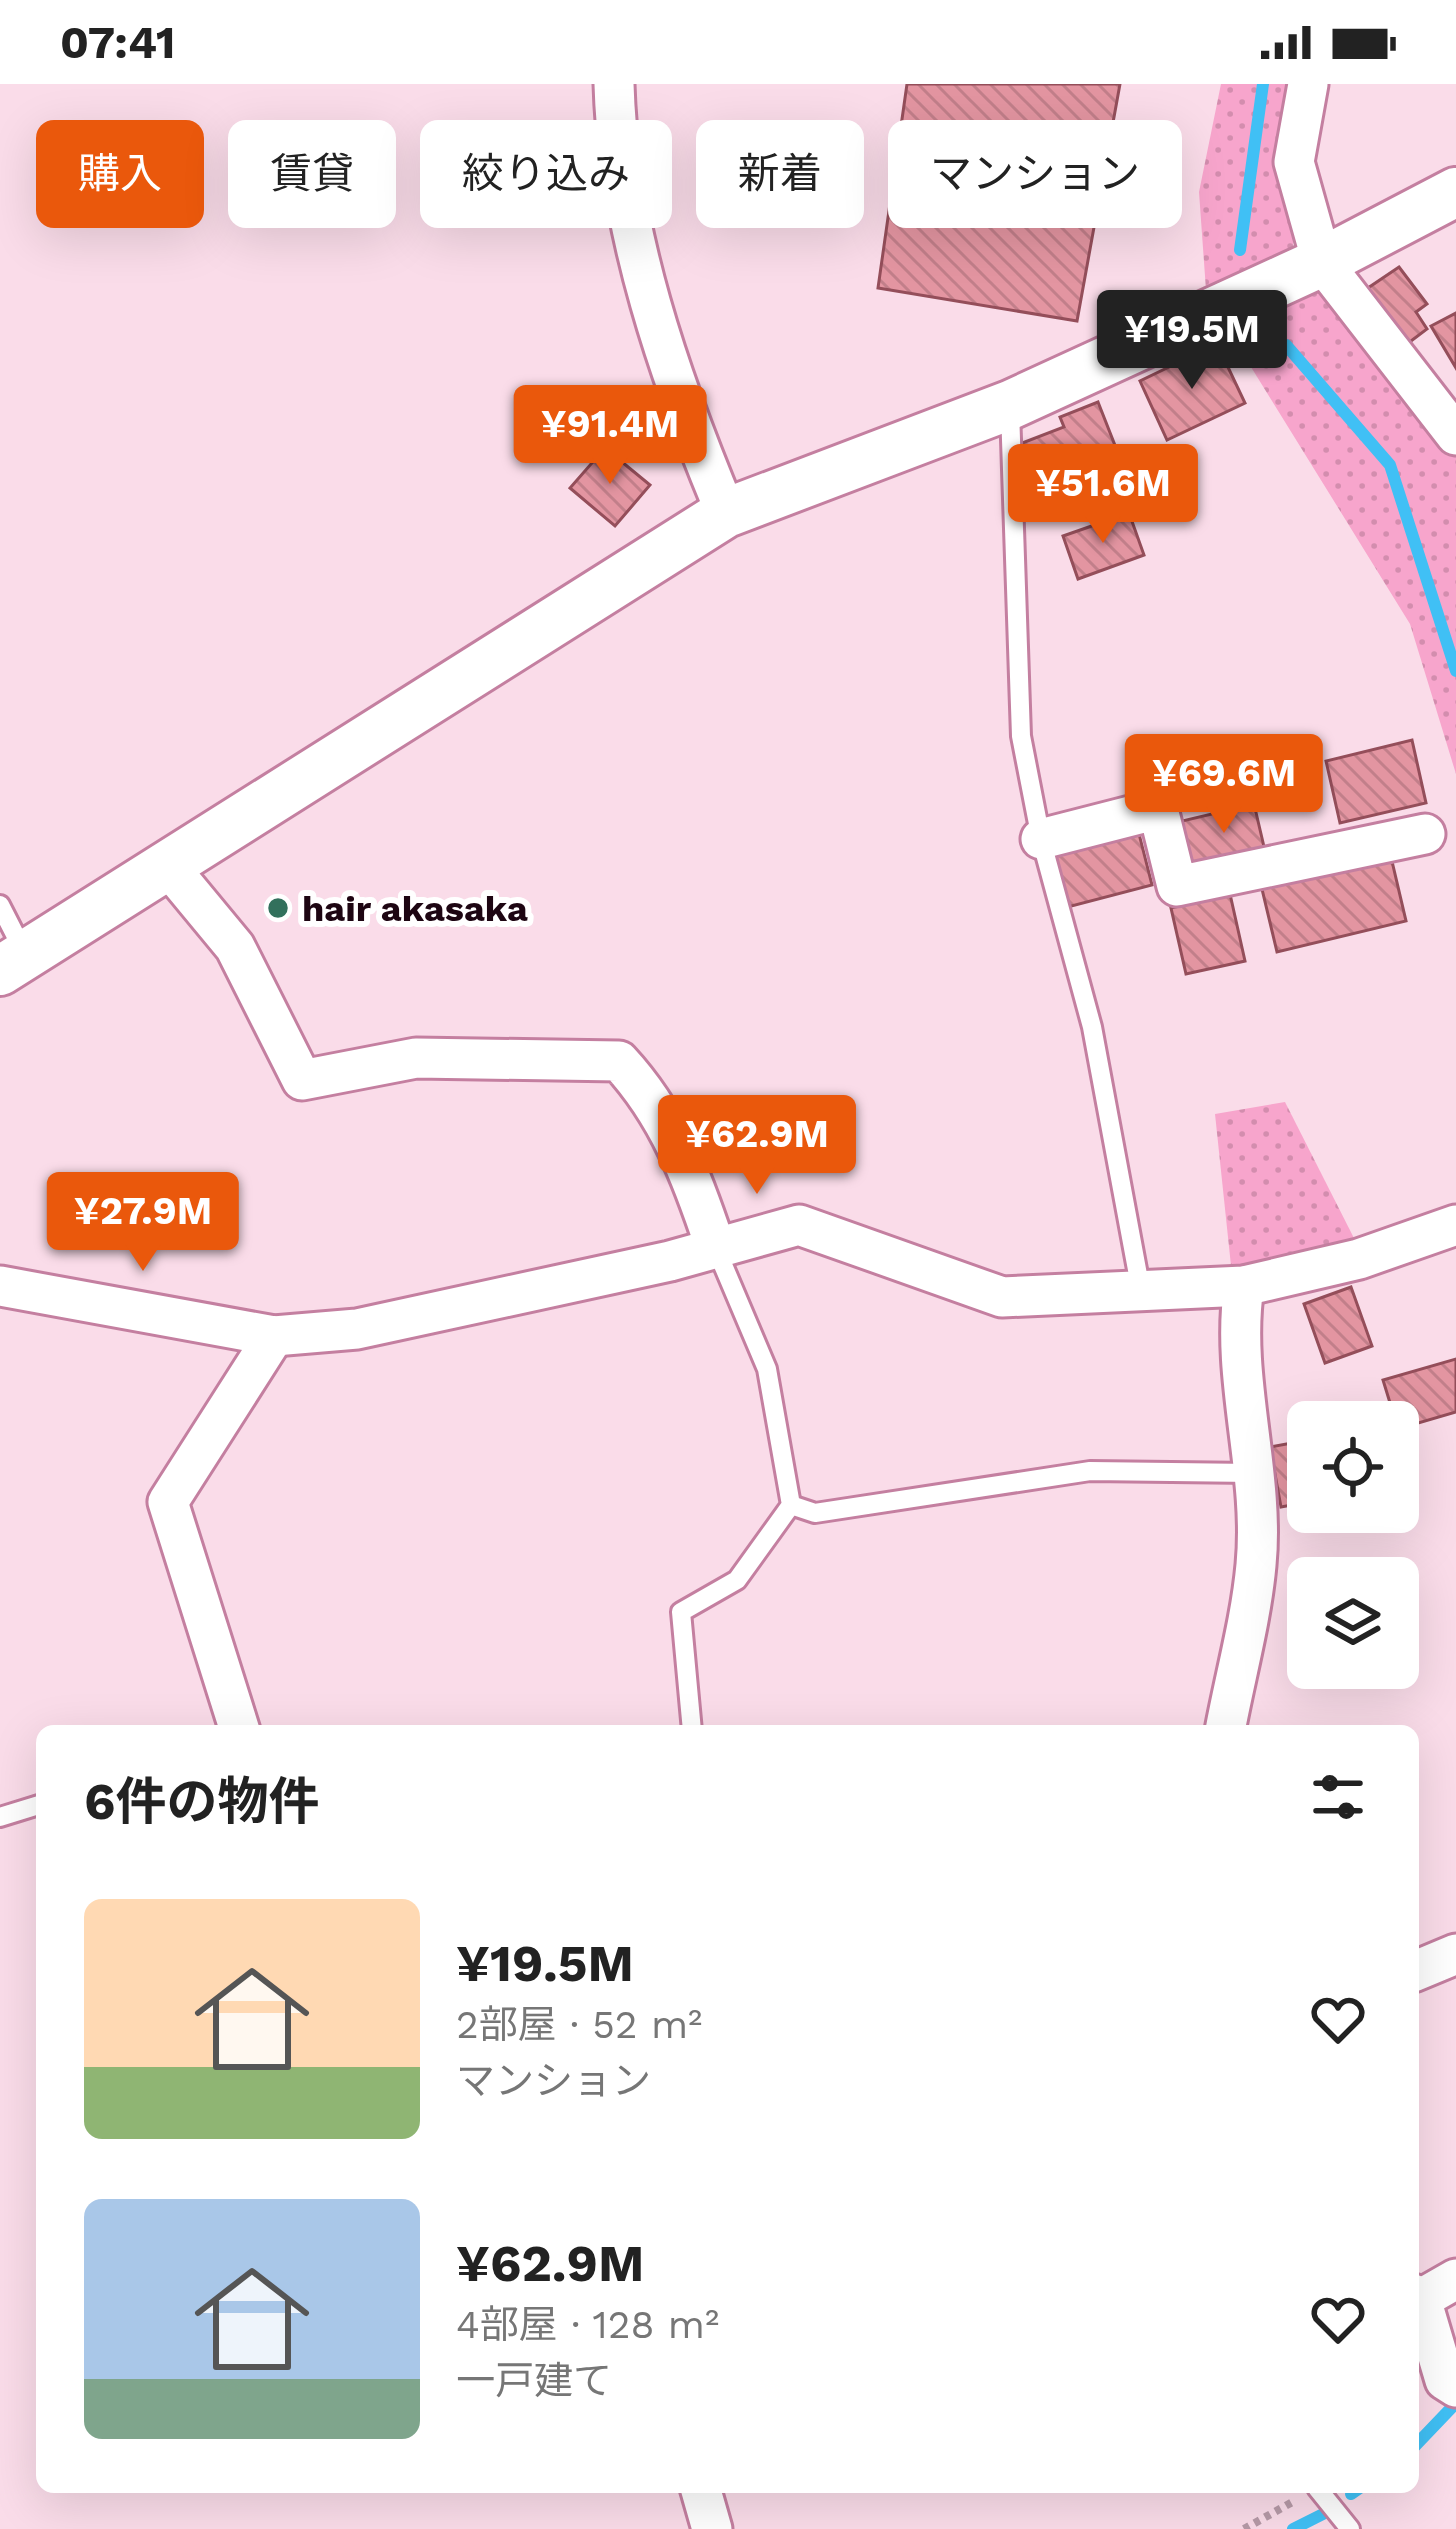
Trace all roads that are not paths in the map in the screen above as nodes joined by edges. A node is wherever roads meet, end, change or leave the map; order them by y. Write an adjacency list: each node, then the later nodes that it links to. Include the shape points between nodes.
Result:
1 (614, 84): 7 (street, via 616,148 656,323)
2 (1308, 84): 4 (street, via 1294,162)
3 (1456, 192): 4 (street)
4 (1322, 262): 5 (street); 6 (street)
5 (1010, 405): 7 (street); 9 (lane, via 1021,736)
6 (1455, 440)
7 (726, 513): 10 (street)
8 (1425, 835): 9 (street, via 1177,886 1158,809)
9 (1041, 839): 17 (lane, via 1092,1027)
10 (169, 866): 12 (street); 14 (street, via 235,947 302,1080 416,1058 620,1061 652,1096 677,1144)
11 (0, 905): 12 (lane)
12 (13, 963)
13 (1456, 1225): 16 (street)
14 (715, 1246): 17 (street, via 799,1226 1002,1297); 18 (street, via 357,1329); 20 (lane, via 766,1369)
15 (0, 1286): 18 (street)
16 (1244, 1286): 17 (street); 19 (street, via 1239,1322)
17 (1141, 1291)
18 (274, 1336): 21 (street, via 168,1502)
19 (1253, 1473): 20 (lane, via 1090,1471 814,1513); 23 (street, via 1257,1564)
20 (790, 1505): 22 (lane, via 737,1580 681,1612)
21 (238, 1725)
22 (691, 1725)
23 (1226, 1725)
24 (36, 1806): 25 (lane)
25 (0, 1817)
26 (1456, 1954): 27 (street)
27 (1419, 1969)
28 (1456, 2279): 29 (street)
29 (1419, 2295)
30 (1419, 2302): 31 (street, via 1445,2380)
31 (1456, 2387)
32 (702, 2493): 34 (street)
33 (1321, 2493): 35 (lane)
34 (712, 2529)
35 (1350, 2529)

